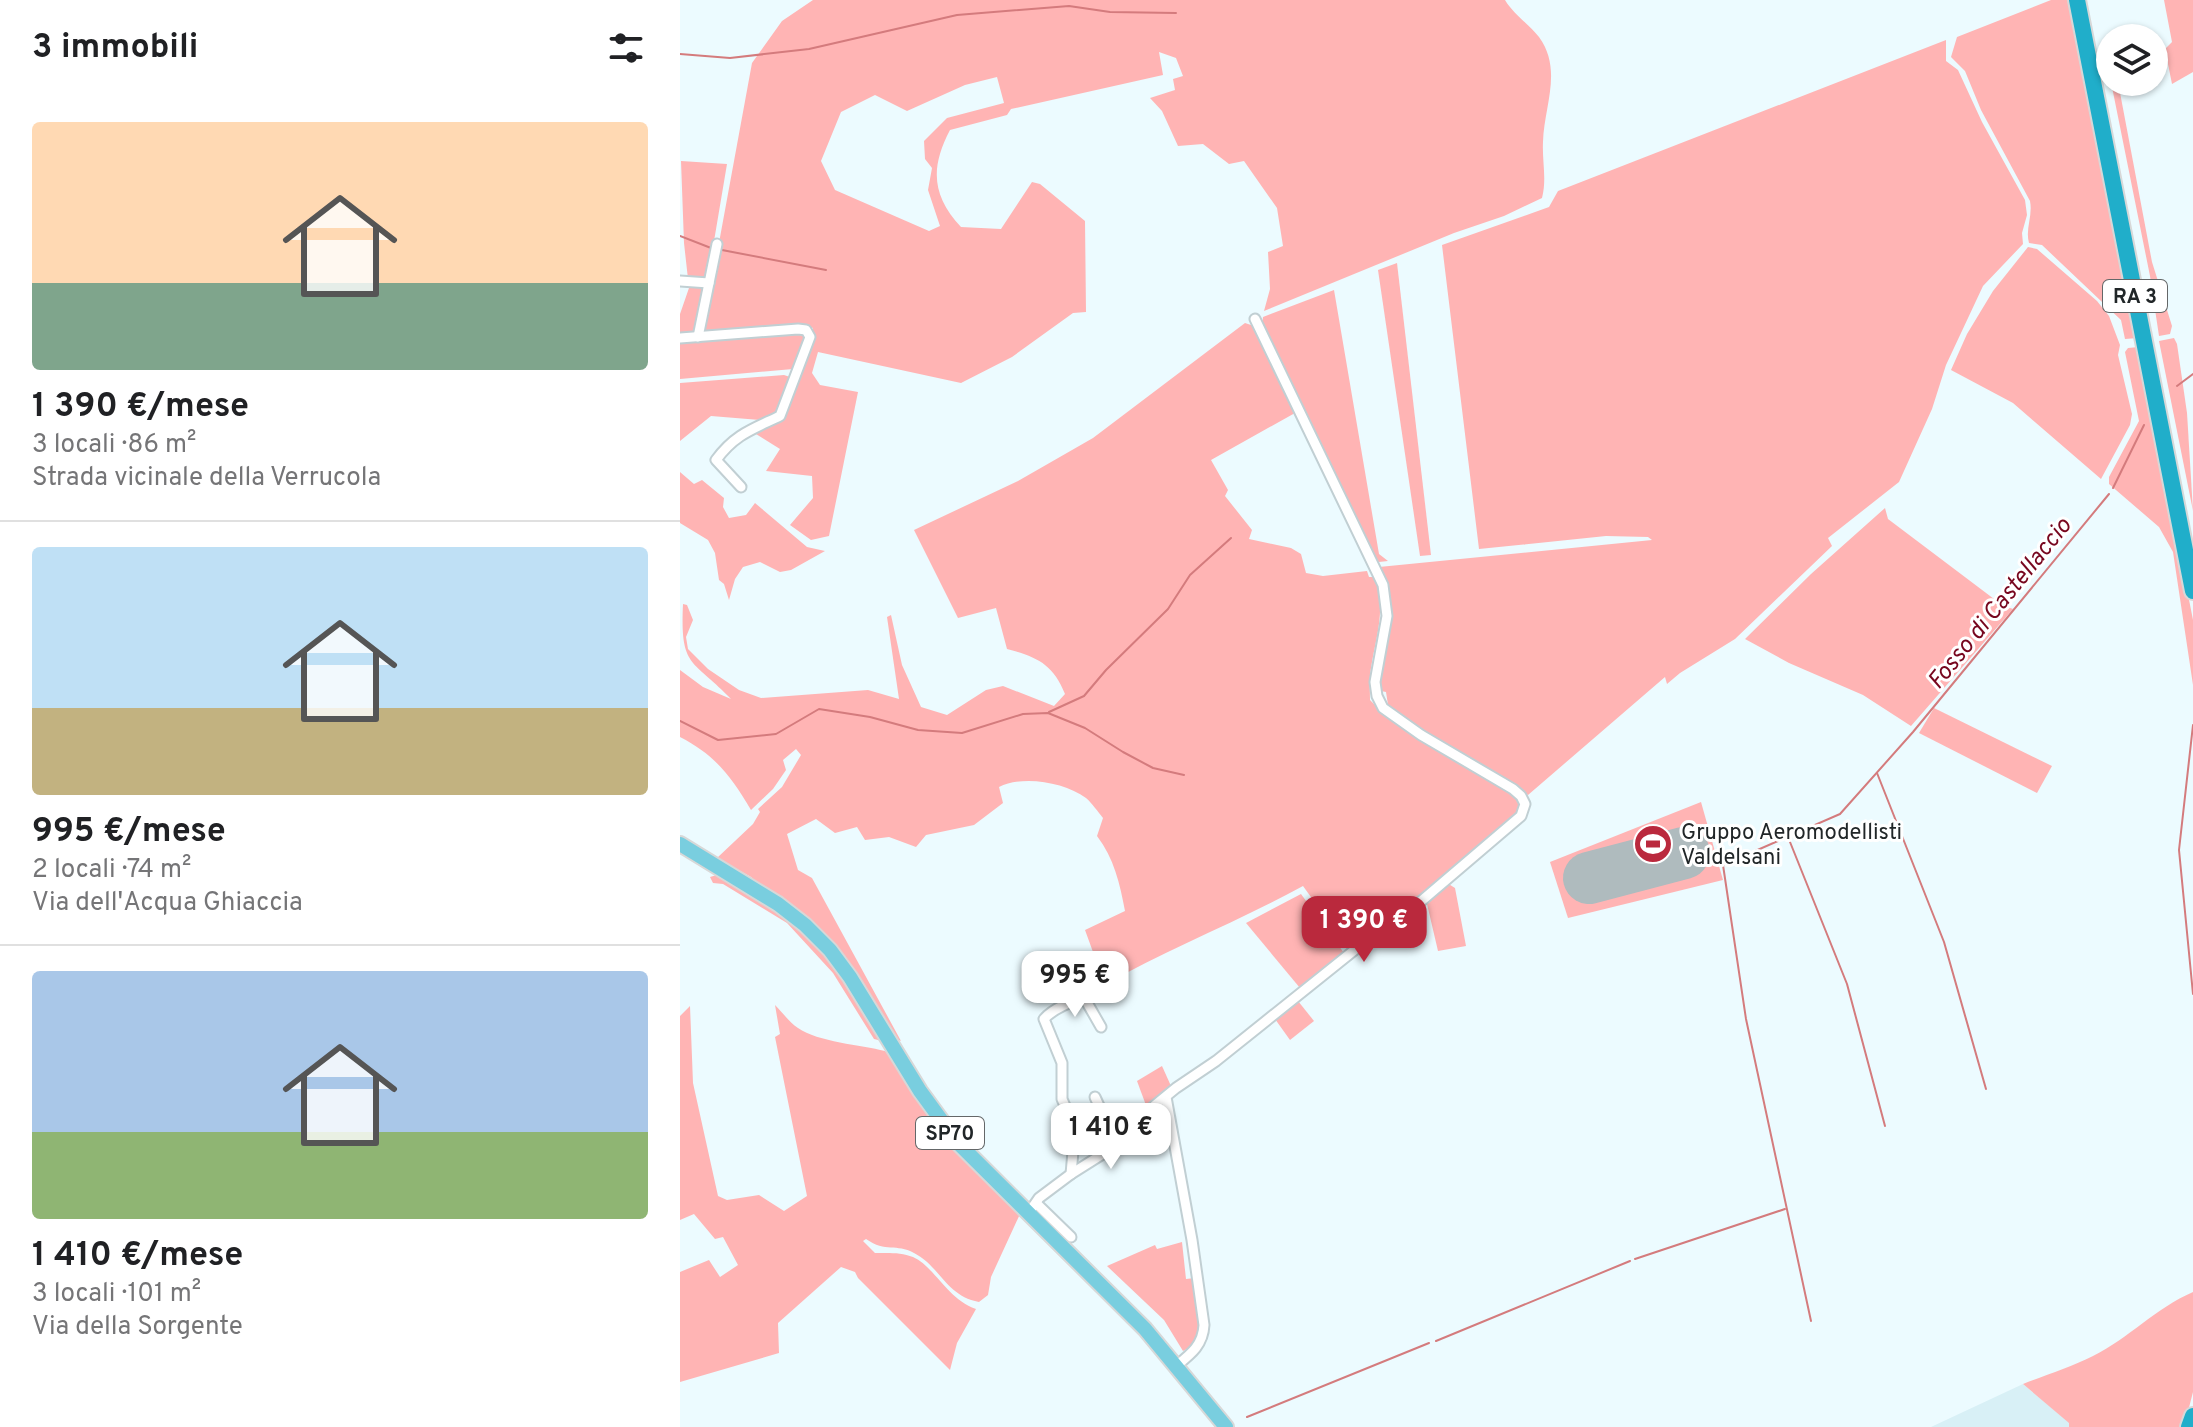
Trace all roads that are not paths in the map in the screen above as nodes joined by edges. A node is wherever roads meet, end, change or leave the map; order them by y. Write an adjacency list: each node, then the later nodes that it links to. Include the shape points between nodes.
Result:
1 (2077, 0): 11 (highway, RA 3)
2 (2087, 0): 10 (highway, RA 3)
3 (716, 248): 5 (street)
4 (680, 281): 5 (street)
5 (709, 283): 7 (street)
6 (1255, 319): 15 (street, via 1383,585 1387,616 1375,682 1383,708 1513,789 1525,804 1521,816 1419,903)
7 (698, 337): 8 (street); 9 (street, via 798,329 810,337 780,416 728,443 716,460)
8 (680, 338)
9 (741, 487)
10 (2193, 541)
11 (2193, 591)
12 (680, 844): 18 (main road, SP70, via 778,904 830,950 949,1131 967,1154)
13 (1101, 1027): 17 (street, via 1085,999 1044,1019 1062,1063 1062,1099 1075,1129)
14 (1095, 1097): 16 (street)
15 (1166, 1097): 16 (street); 20 (street, via 1204,1325 1198,1346)
16 (1117, 1145): 17 (street)
17 (1071, 1174): 18 (street)
18 (1032, 1209): 19 (street); 20 (main road, SP70)
19 (1071, 1237)
20 (1176, 1366): 22 (main road, SP70)
21 (2193, 1416): 23 (highway)
22 (1226, 1427)
23 (2189, 1427)

